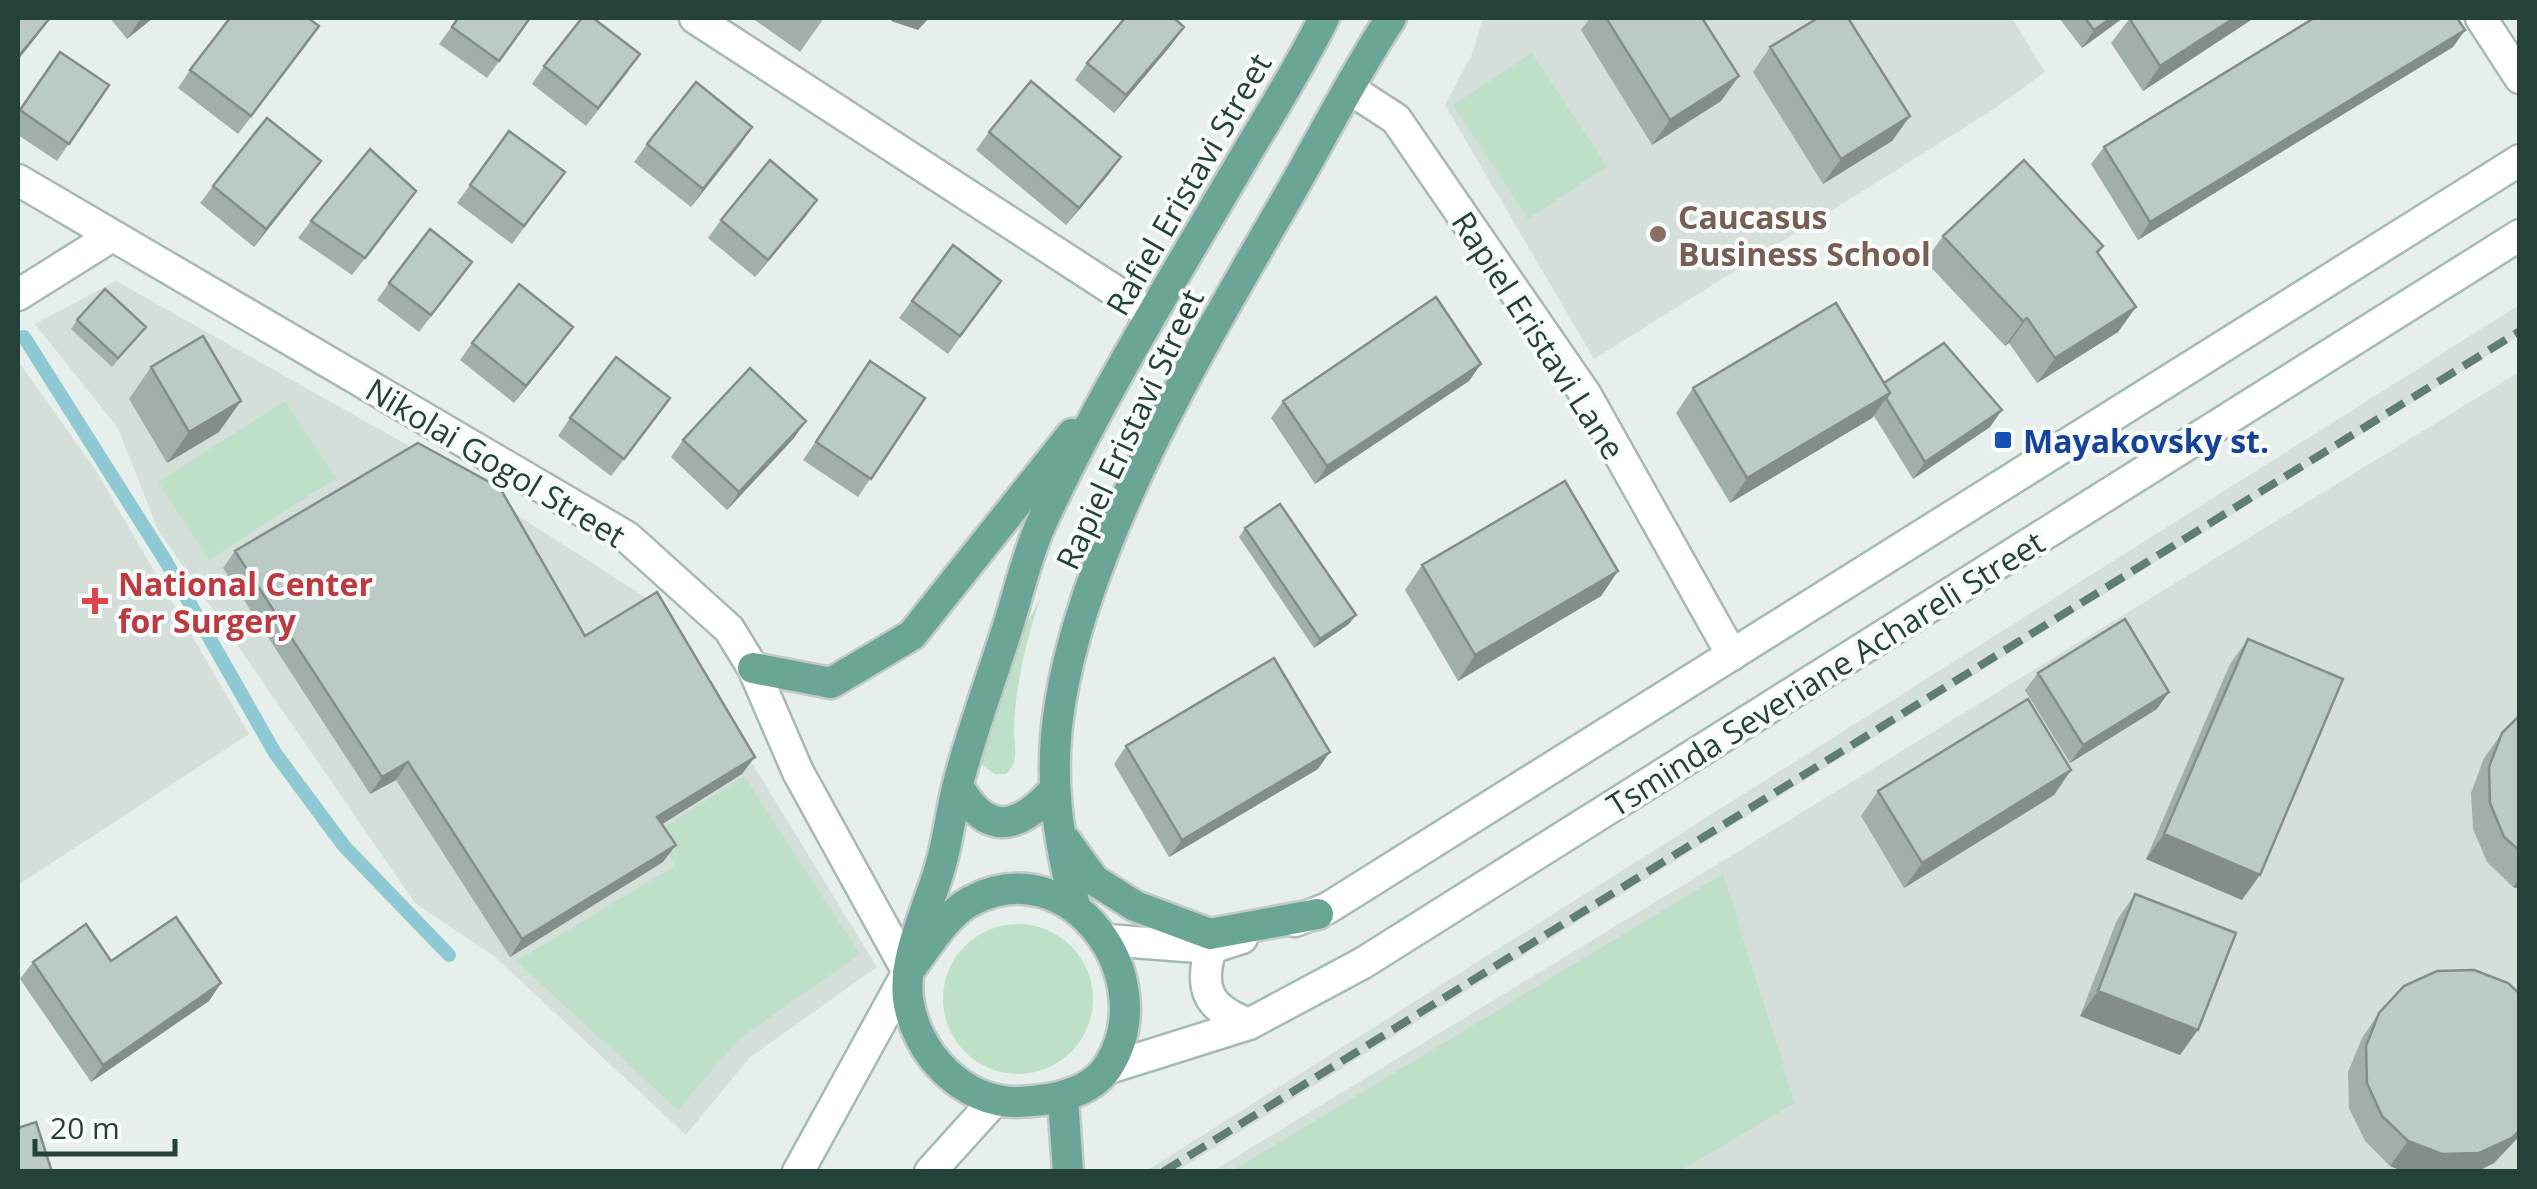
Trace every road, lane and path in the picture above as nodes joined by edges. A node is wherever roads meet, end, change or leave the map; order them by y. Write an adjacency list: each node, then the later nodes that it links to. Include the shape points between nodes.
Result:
1 (695, 18): 12 (main road)
2 (1324, 18): 12 (main road, Rafiel Eristavi Street)
3 (1391, 18): 6 (main road, Rapiel Eristavi Street)
4 (2481, 18): 5 (main road)
5 (2520, 78)
6 (1350, 90): 14 (main road, Rapiel Eristavi Lane, via 1396,119 1586,395); 17 (main road, Rapiel Eristavi Street, via 1215,322 1093,580 1060,704)
7 (2520, 160): 14 (main road, Tsminda Severiane Achareli Street)
8 (18, 180): 10 (main road, Nikolai Gogol Street)
9 (2520, 235): 24 (main road, Tsminda Severiane Achareli Street, via 1363,964)
10 (112, 236): 11 (main road); 15 (main road, Nikolai Gogol Street, via 626,537 729,629)
11 (18, 296)
12 (1152, 314): 13 (main road, Rafiel Eristavi Street)
13 (1111, 384): 15 (main road, via 912,635 831,683); 16 (main road, Rapiel Eristavi Street, via 1039,529)
14 (1732, 654): 20 (main road, Tsminda Severiane Achareli Street)
15 (753, 668): 23 (main road, Nikolai Gogol Street, via 798,772)
16 (958, 786): 17 (main road, via 972,811 998,823 1029,818); 23 (main road, Rapiel Eristavi Street)
17 (1054, 790): 18 (main road, Rapiel Eristavi Street)
18 (1056, 826): 19 (main road, Rapiel Eristavi Street); 20 (main road, via 1094,880 1135,906 1210,934)
19 (1075, 906): 21 (main road); 23 (main road, via 1041,892 1004,890 970,902)
20 (1318, 914): 22 (main road, Tsminda Severiane Achareli Street)
21 (1108, 940): 22 (main road, Tsminda Severiane Achareli Street); 25 (main road, via 1119,966 1126,1021)
22 (1212, 948): 24 (main road, via 1204,972 1209,997 1226,1015)
23 (908, 972): 27 (main road, via 908,998 932,1059 960,1085); 28 (main road)
24 (1249, 1024): 25 (main road, Tsminda Severiane Achareli Street)
25 (1108, 1068): 26 (main road)
26 (1063, 1099): 27 (main road); 30 (main road)
27 (994, 1101): 29 (main road)
28 (798, 1172)
29 (930, 1172)
30 (1068, 1172)

